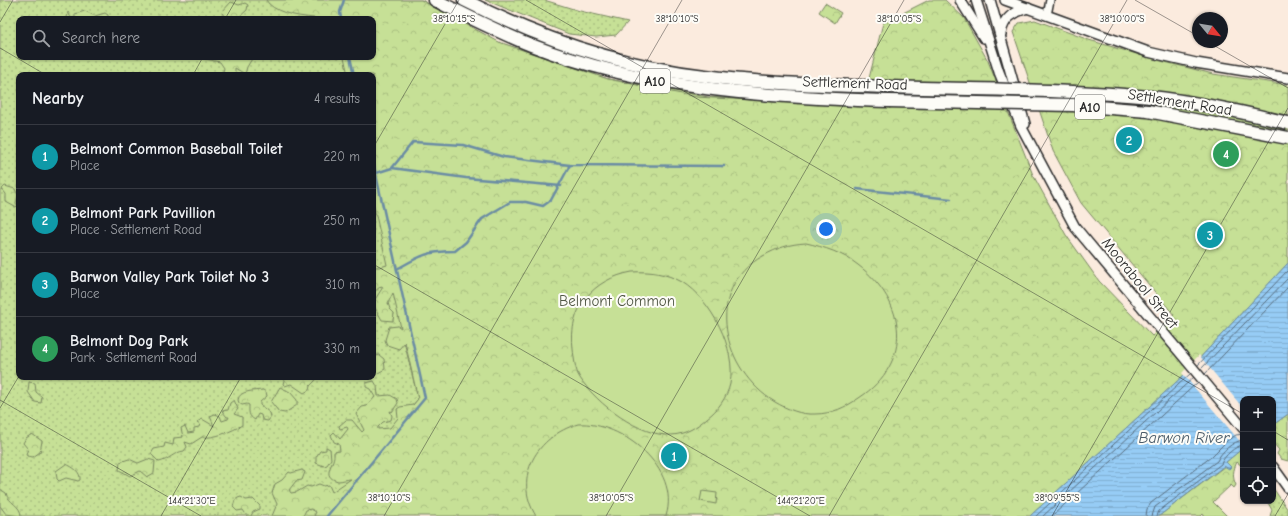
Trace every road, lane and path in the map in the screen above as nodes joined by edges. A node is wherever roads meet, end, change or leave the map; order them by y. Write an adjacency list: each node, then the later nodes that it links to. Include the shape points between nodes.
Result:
1 (435, 0): 14 (highway, Settlement Road / A10, bridge, via 531,45 603,68 702,89 889,101 1073,105 1148,111)
2 (464, 0): 13 (highway, Settlement Road / A10, bridge, via 536,33 608,56 703,76 751,81 1075,92 1152,98 1217,108)
3 (960, 0): 11 (street)
4 (976, 0): 11 (street, Moorabool Street)
5 (990, 0): 10 (street, Moorabool Street)
6 (1006, 0): 8 (street)
7 (1050, 0): 9 (street)
8 (1028, 8): 9 (street); 10 (street, via 1009,17 1002,26)
9 (1047, 15): 12 (street, via 1134,48 1160,55)
10 (1001, 34): 15 (street, Moorabool Street)
11 (994, 55): 15 (street, Moorabool Street, via 1021,126)
12 (1288, 78)
13 (1288, 124)
14 (1288, 138)
15 (1031, 145): 16 (street, Moorabool Street, via 1075,226)
16 (1240, 424)
17 (1276, 464): 19 (street)
18 (1274, 468): 20 (street)
19 (1288, 476)
20 (1288, 488)

